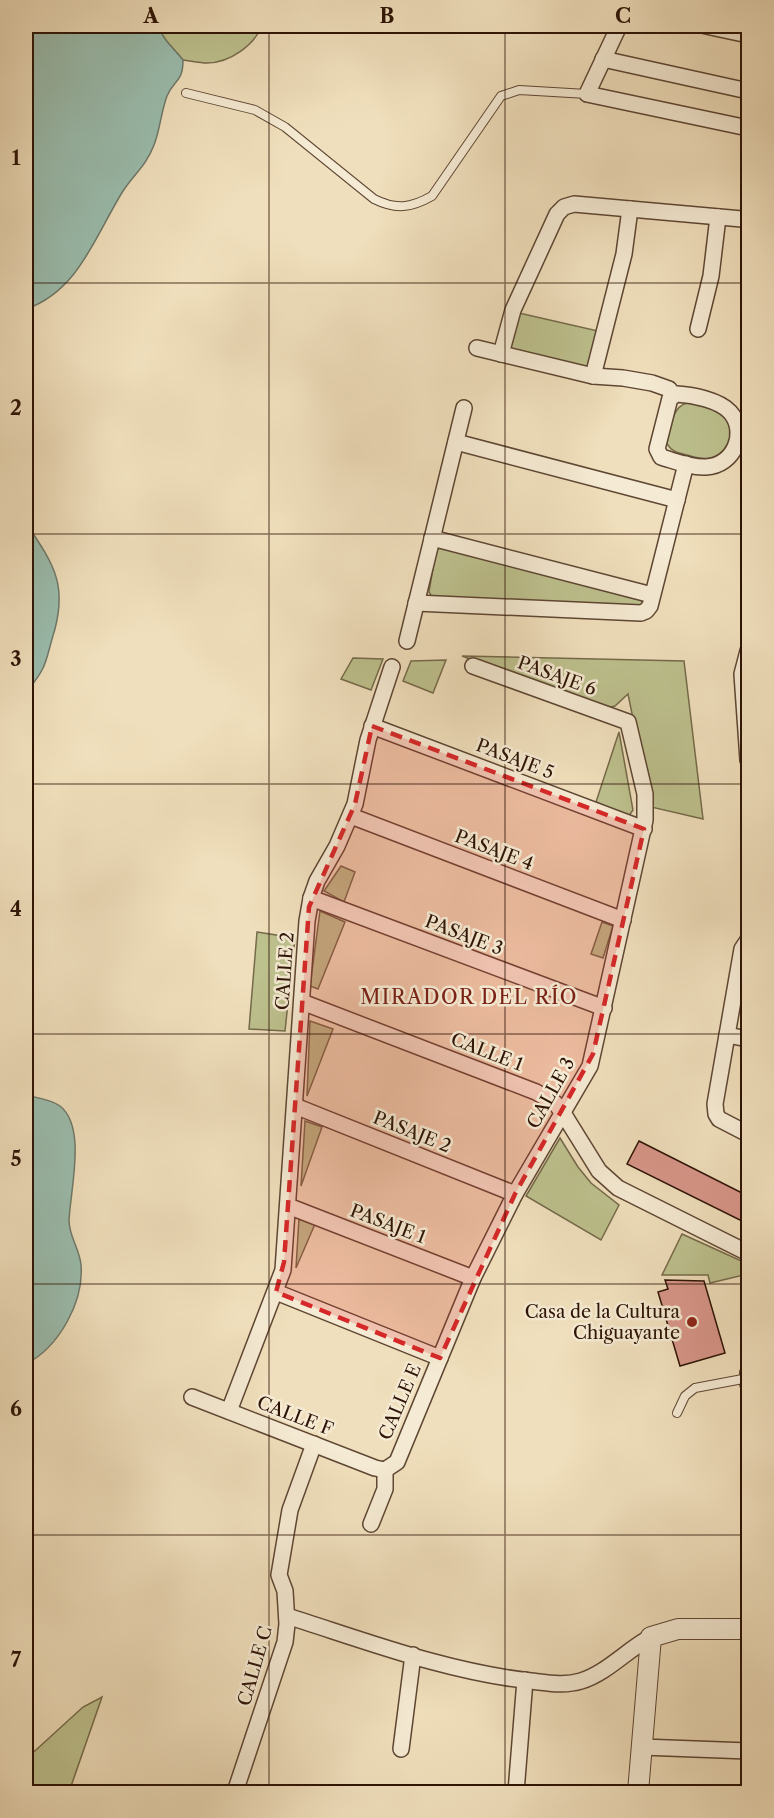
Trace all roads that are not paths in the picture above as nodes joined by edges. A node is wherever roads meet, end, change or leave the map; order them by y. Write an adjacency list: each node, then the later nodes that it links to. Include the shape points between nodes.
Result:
1 (619, 26): 4 (street)
2 (706, 26): 3 (street)
3 (748, 35)
4 (603, 59): 5 (street); 7 (street)
5 (748, 91)
6 (186, 93): 7 (lane, via 255,110 285,128 374,199 387,206 402,207 432,196 501,96 519,90)
7 (587, 94): 8 (street)
8 (748, 128)
9 (630, 209): 10 (street); 14 (street, via 574,204 560,210 513,310); 15 (street, via 624,254)
10 (718, 217): 11 (street); 12 (street, via 711,276)
11 (742, 219)
12 (698, 329)
13 (477, 348): 14 (street)
14 (501, 354): 15 (street)
15 (593, 376): 16 (street, via 652,383)
16 (674, 395): 19 (street, via 714,402 725,408 737,425); 20 (street, via 657,452 661,457)
17 (464, 408): 18 (street)
18 (456, 442): 21 (street); 22 (street)
19 (743, 444): 20 (street, via 715,466)
20 (686, 464): 21 (street)
21 (677, 500): 23 (street)
22 (432, 538): 23 (street); 24 (street)
23 (652, 596): 24 (street, via 648,609 641,613)
24 (416, 603): 25 (street)
25 (407, 641)
26 (748, 651): 29 (street)
27 (473, 666): 30 (street, PASAJE 6)
28 (392, 667): 31 (street, CALLE 2)
29 (745, 674): 32 (street)
30 (628, 722): 34 (street, CALLE 3, via 646,802)
31 (372, 726): 33 (street, CALLE 2); 34 (street, PASAJE 5)
32 (748, 760)
33 (351, 816): 35 (street, CALLE 2); 36 (street, PASAJE 4)
34 (644, 829): 36 (street, CALLE 3)
35 (311, 898): 38 (street, CALLE 2); 39 (street, PASAJE 3)
36 (623, 920): 39 (street, CALLE 3)
37 (748, 940): 40 (street, via 742,950)
38 (302, 1002): 42 (street, CALLE 2); 43 (street, CALLE 1, via 526,1087 555,1103)
39 (604, 1008): 43 (street, CALLE 3, via 590,1066)
40 (727, 1035): 41 (street); 44 (street, via 716,1114 723,1122)
41 (748, 1039)
42 (295, 1106): 45 (street, PASAJE 2); 46 (street, CALLE 2)
43 (563, 1113): 45 (street, CALLE 3); 47 (street, CALLE 1, via 599,1171 618,1188)
44 (748, 1134)
45 (515, 1194): 48 (street, CALLE 3)
46 (288, 1206): 48 (street, PASAJE 1); 49 (street, CALLE 2, via 284,1262)
47 (748, 1253)
48 (473, 1278): 50 (street, CALLE 3)
49 (276, 1292): 50 (street); 55 (street)
50 (440, 1358): 58 (street, CALLE E, via 397,1462)
51 (748, 1373): 52 (street)
52 (748, 1378): 53 (street); 56 (lane, via 695,1388 685,1396)
53 (748, 1384)
54 (192, 1397): 55 (street, CALLE F)
55 (229, 1411): 57 (street, CALLE F)
56 (677, 1413)
57 (314, 1444): 58 (street, CALLE F); 60 (street, CALLE C, via 287,1523 279,1575)
58 (385, 1470): 59 (street, via 386,1489)
59 (371, 1524)
60 (287, 1616): 63 (street); 68 (street, CALLE C, via 283,1653)
61 (748, 1629): 62 (street, via 678,1629)
62 (651, 1637): 64 (street, via 581,1681 559,1684); 65 (street)
63 (413, 1655): 64 (street); 66 (street)
64 (525, 1680): 69 (street)
65 (642, 1748): 67 (street); 70 (street)
66 (401, 1749)
67 (748, 1751)
68 (235, 1792)
69 (516, 1792)
70 (638, 1792)

